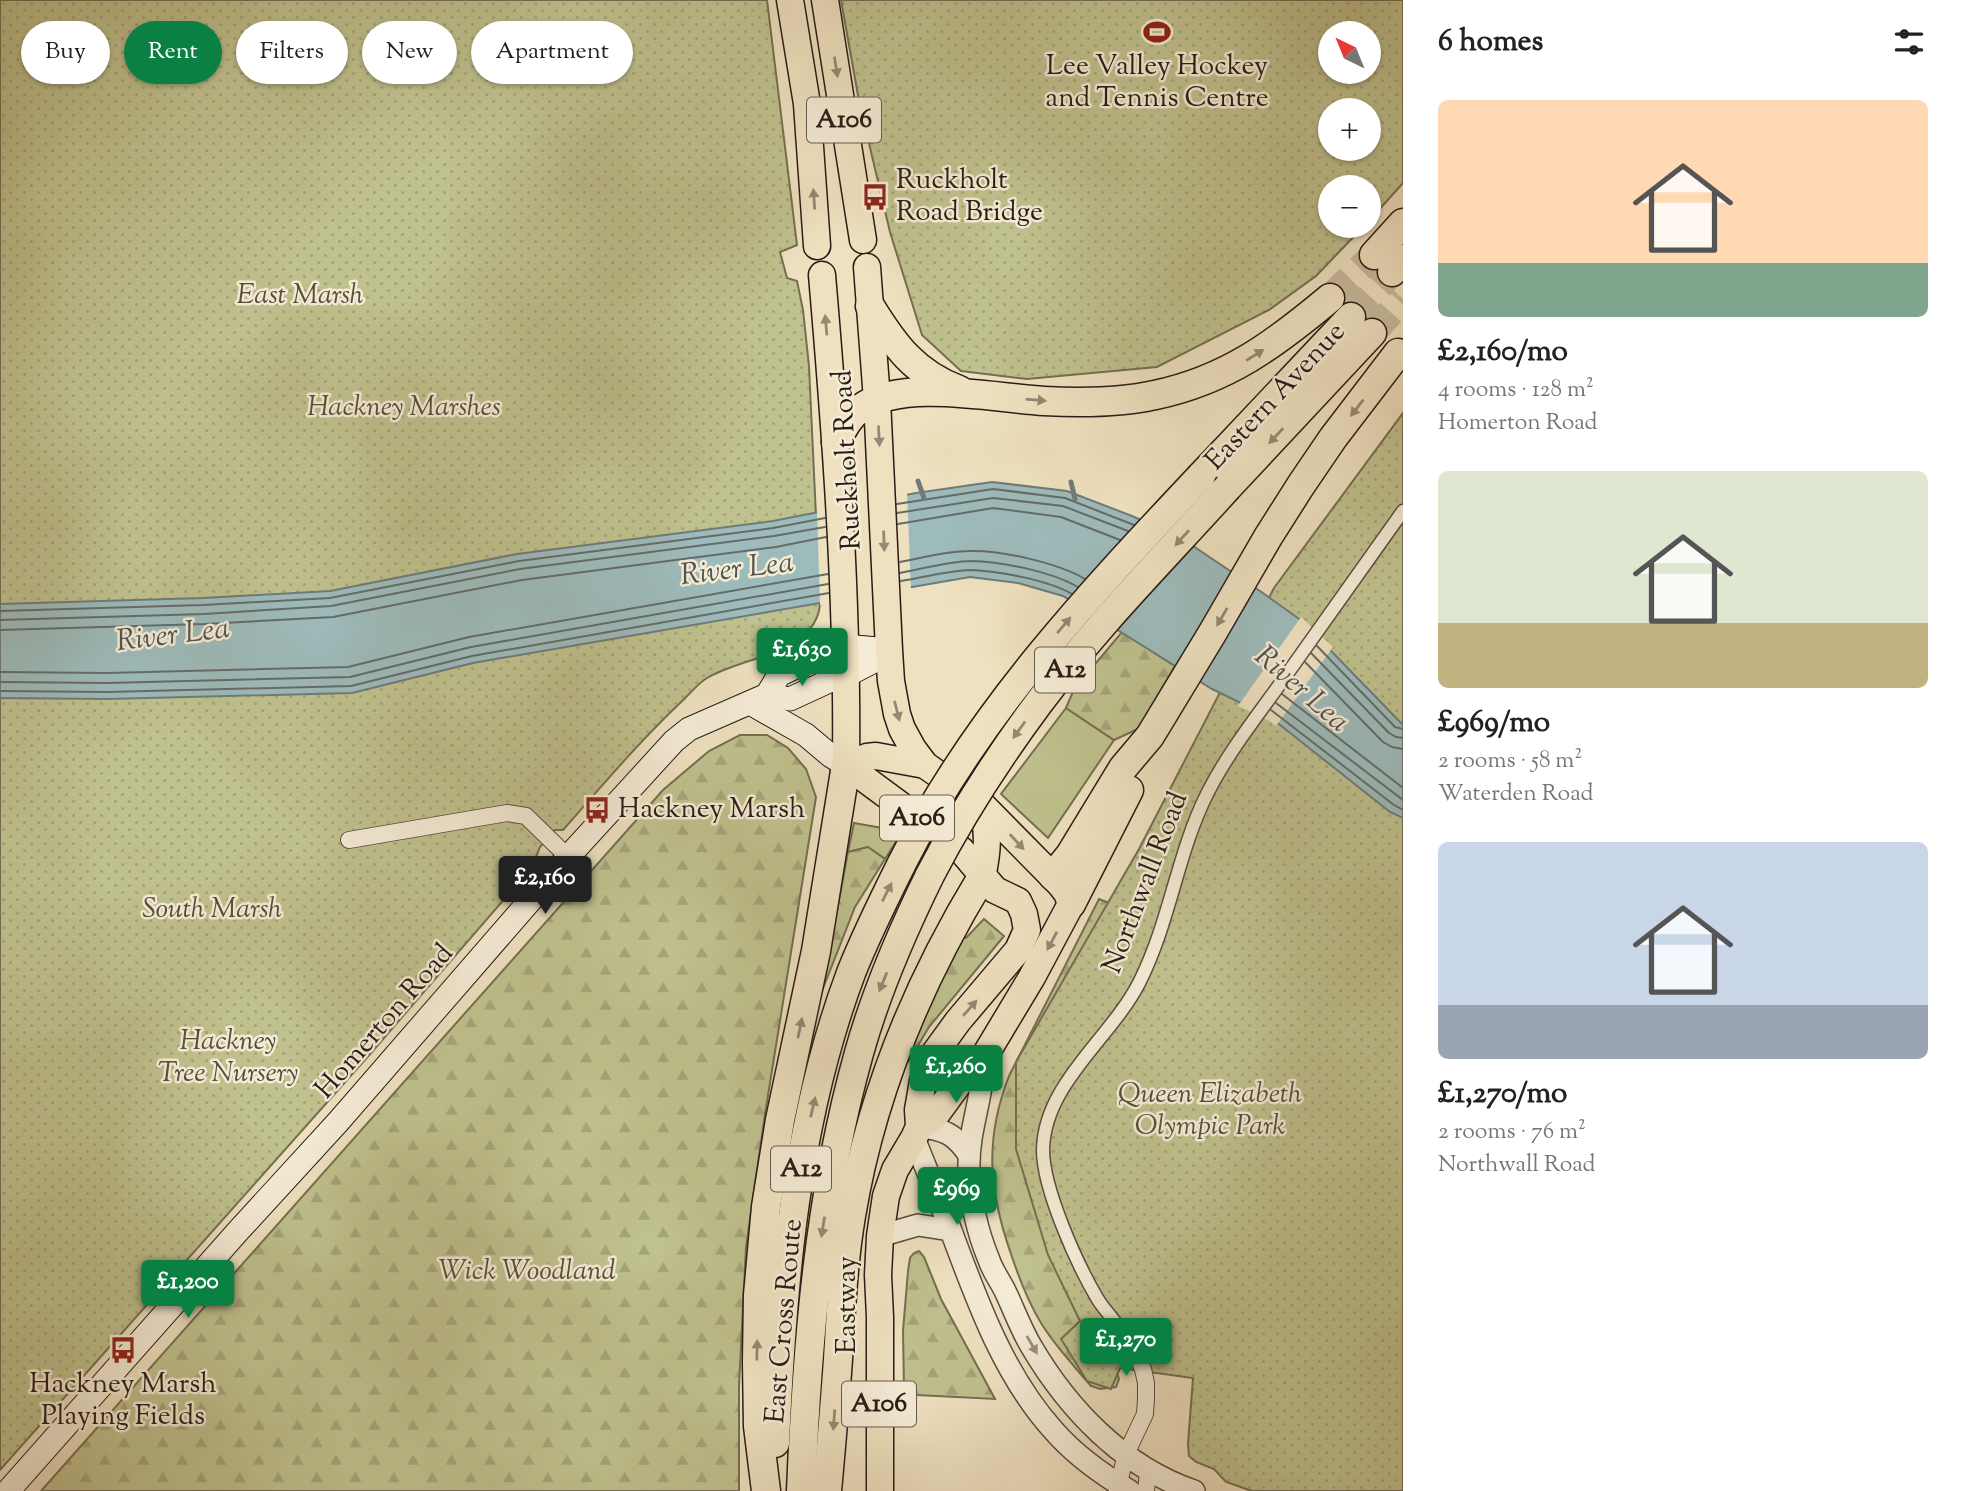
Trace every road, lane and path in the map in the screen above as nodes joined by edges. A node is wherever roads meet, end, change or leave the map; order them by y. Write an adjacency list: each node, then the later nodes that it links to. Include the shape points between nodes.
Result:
1 (790, 0): 5 (main road, A106, one-way to 1, via 807,104)
2 (825, 0): 4 (main road, A106, one-way to 4)
3 (1403, 223): 6 (highway)
4 (863, 240)
5 (817, 246)
6 (1389, 262)
7 (867, 267): 10 (main road, Ruckholt Road / A106)
8 (822, 275): 14 (main road, Ruckholt Road, one-way to 8)
9 (1330, 298): 12 (highway, one-way to 9, via 1094,402 1165,393 1241,364)
10 (870, 306): 12 (highway, via 912,363); 13 (main road, Ruckholt Road / A106)
11 (1398, 354): 22 (highway, one-way to 22, via 1333,438 1268,537)
12 (968, 394): 13 (highway, via 904,392)
13 (877, 400): 14 (highway, via 846,422); 19 (main road, Ruckholt Road / A106, one-way to 19)
14 (836, 442): 18 (main road, Ruckholt Road)
15 (1201, 476): 16 (highway, Eastern Avenue / A12, one-way to 16, via 1361,325); 43 (highway, East Cross Route / A12, one-way to 15, bridge, via 789,1249 811,1115 827,1049 868,931 936,799 1004,699 1076,610)
16 (1228, 487): 44 (highway, East Cross Route / A12, one-way to 44, bridge, via 1108,618 1039,702 945,845 909,917 875,1002 844,1112 812,1321)
17 (1403, 511): 37 (street, Northwall Road, via 1213,783 1193,825 1163,926 1139,983 1060,1093 1046,1123 1043,1154 1052,1196 1079,1266 1124,1334)
18 (844, 646): 19 (main road); 20 (main road); 21 (main road, Homerton Road, via 779,676)
19 (889, 650): 20 (main road); 24 (main road, A106, one-way to 24, via 897,714)
20 (847, 675): 21 (main road, via 790,699); 23 (main road)
21 (758, 699): 23 (main road); 27 (main road, Homerton Road, via 689,729 674,741)
22 (1150, 736): 28 (highway, via 1123,768); 31 (highway, via 1136,777)
23 (846, 765): 24 (main road, A106, via 876,756); 29 (main road, A106, via 961,850); 42 (highway, A12, one-way to 23, via 757,1362 764,1218 816,951)
24 (925, 765): 25 (main road, A106)
25 (982, 806): 28 (main road, A106, one-way to 28); 29 (main road, A106, via 988,828)
26 (349, 840): 27 (street, via 507,813 533,821)
27 (568, 857): 41 (main road, Homerton Road)
28 (1053, 876): 30 (main road); 31 (main road, A106)
29 (982, 877): 30 (main road, A106); 45 (highway, A12, one-way to 45, via 917,996 868,1139 845,1259)
30 (1013, 898): 33 (main road, Eastway / A106, one-way to 30, via 923,1081 934,1054 1018,950 1027,930 1021,905)
31 (1071, 904): 32 (main road, Eastway / A106, one-way to 32)
32 (984, 1057): 33 (main road, Eastway / A106); 34 (street)
33 (917, 1132): 34 (street, via 935,1128 946,1132); 35 (street); 36 (main road, Eastway / A106, via 890,1183)
34 (970, 1155): 38 (street, one-way to 38, via 973,1208 989,1262 1030,1345 1071,1404)
35 (950, 1230): 36 (street, via 918,1225); 40 (street, via 1003,1355 1026,1394 1064,1442)
36 (880, 1236): 46 (main road, Eastway / A106)
37 (1125, 1347): 38 (street, Northwall Road, via 1137,1356 1146,1383 1144,1414)
38 (1126, 1454): 39 (street); 40 (street, Northwall Road)
39 (1147, 1481): 47 (street)
40 (1122, 1489)
41 (8, 1491)
42 (766, 1491)
43 (774, 1491)
44 (801, 1491)
45 (827, 1491)
46 (880, 1491)
47 (1194, 1491)

